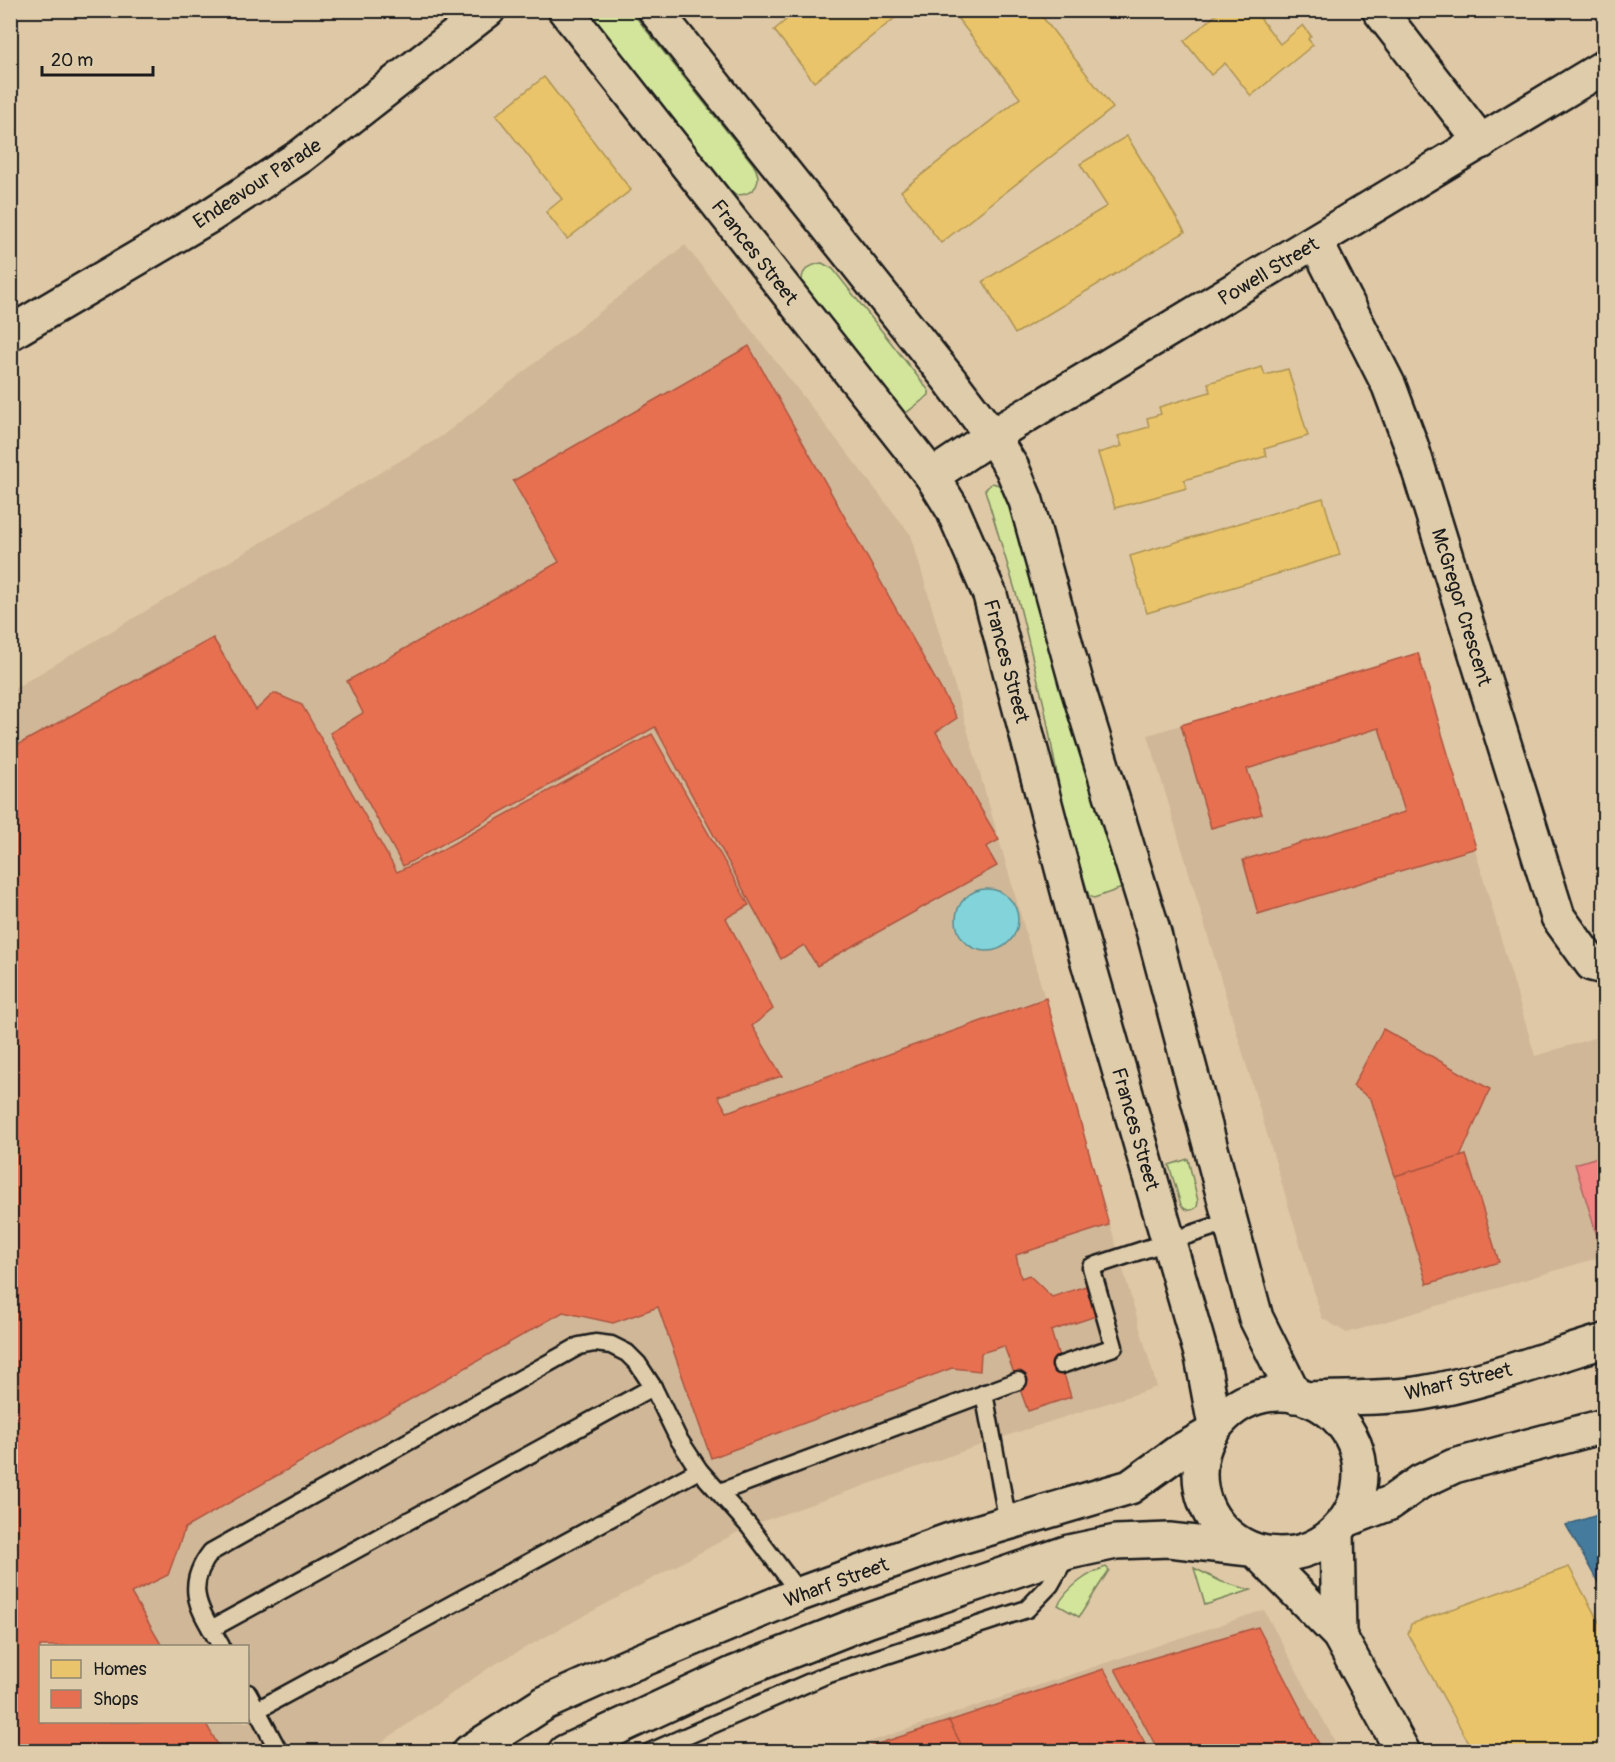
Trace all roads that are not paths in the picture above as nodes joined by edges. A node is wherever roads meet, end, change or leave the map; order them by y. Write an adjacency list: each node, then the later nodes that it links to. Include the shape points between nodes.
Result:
1 (488, 10): 8 (street, Endeavour Parade, via 301,156)
2 (565, 10): 10 (street, Frances Street)
3 (655, 10): 9 (street)
4 (1379, 10): 6 (street)
5 (1605, 67): 6 (street, Powell Street)
6 (1481, 142): 7 (street, Powell Street)
7 (1316, 242): 9 (street, Powell Street); 11 (street, McGregor Crescent, via 1389,386 1411,446 1558,917 1592,964)
8 (10, 333)
9 (992, 436): 10 (street, Powell Street); 12 (street, via 1026,501 1077,686 1153,930)
10 (932, 476): 13 (street, Frances Street, via 954,510 990,596 1073,910)
11 (1605, 967)
12 (1231, 1221): 13 (lane); 19 (street, via 1256,1318)
13 (1169, 1242): 15 (lane, via 1091,1268 1114,1347); 21 (street, Frances Street, via 1202,1357)
14 (1605, 1341): 19 (street, Wharf Street, via 1478,1381 1422,1393)
15 (1061, 1365)
16 (1018, 1381): 18 (lane)
17 (653, 1388): 22 (lane); 29 (lane); 29 (lane, via 627,1353 611,1345 579,1346 211,1552 197,1577 196,1591)
18 (984, 1393): 23 (lane); 24 (lane)
19 (1301, 1397): 21 (street, via 1273,1394 1251,1399 1231,1410); 25 (street, via 1329,1410 1346,1428 1356,1451 1360,1475 1356,1499)
20 (1605, 1426): 25 (street, via 1454,1466)
21 (1212, 1430): 24 (street, Wharf Street, via 1130,1487); 26 (street, via 1201,1459 1200,1487 1210,1513 1221,1527)
22 (699, 1470): 23 (lane); 33 (lane)
23 (720, 1492): 28 (lane)
24 (1008, 1523): 28 (street, Wharf Street)
25 (1341, 1526): 26 (street, via 1319,1544 1300,1552 1278,1555); 30 (street)
26 (1253, 1550): 27 (street, via 1169,1540 1116,1542); 30 (street)
27 (1069, 1552): 36 (street, via 867,1621 735,1673); 37 (lane, via 1050,1585 1027,1609 826,1675)
28 (800, 1594): 35 (street, Wharf Street, via 545,1703)
29 (212, 1629): 31 (lane)
30 (1339, 1635): 38 (street)
31 (220, 1645)
32 (249, 1695): 33 (lane)
33 (257, 1710): 34 (lane)
34 (279, 1752)
35 (469, 1752)
36 (564, 1752)
37 (650, 1752)
38 (1402, 1752)

